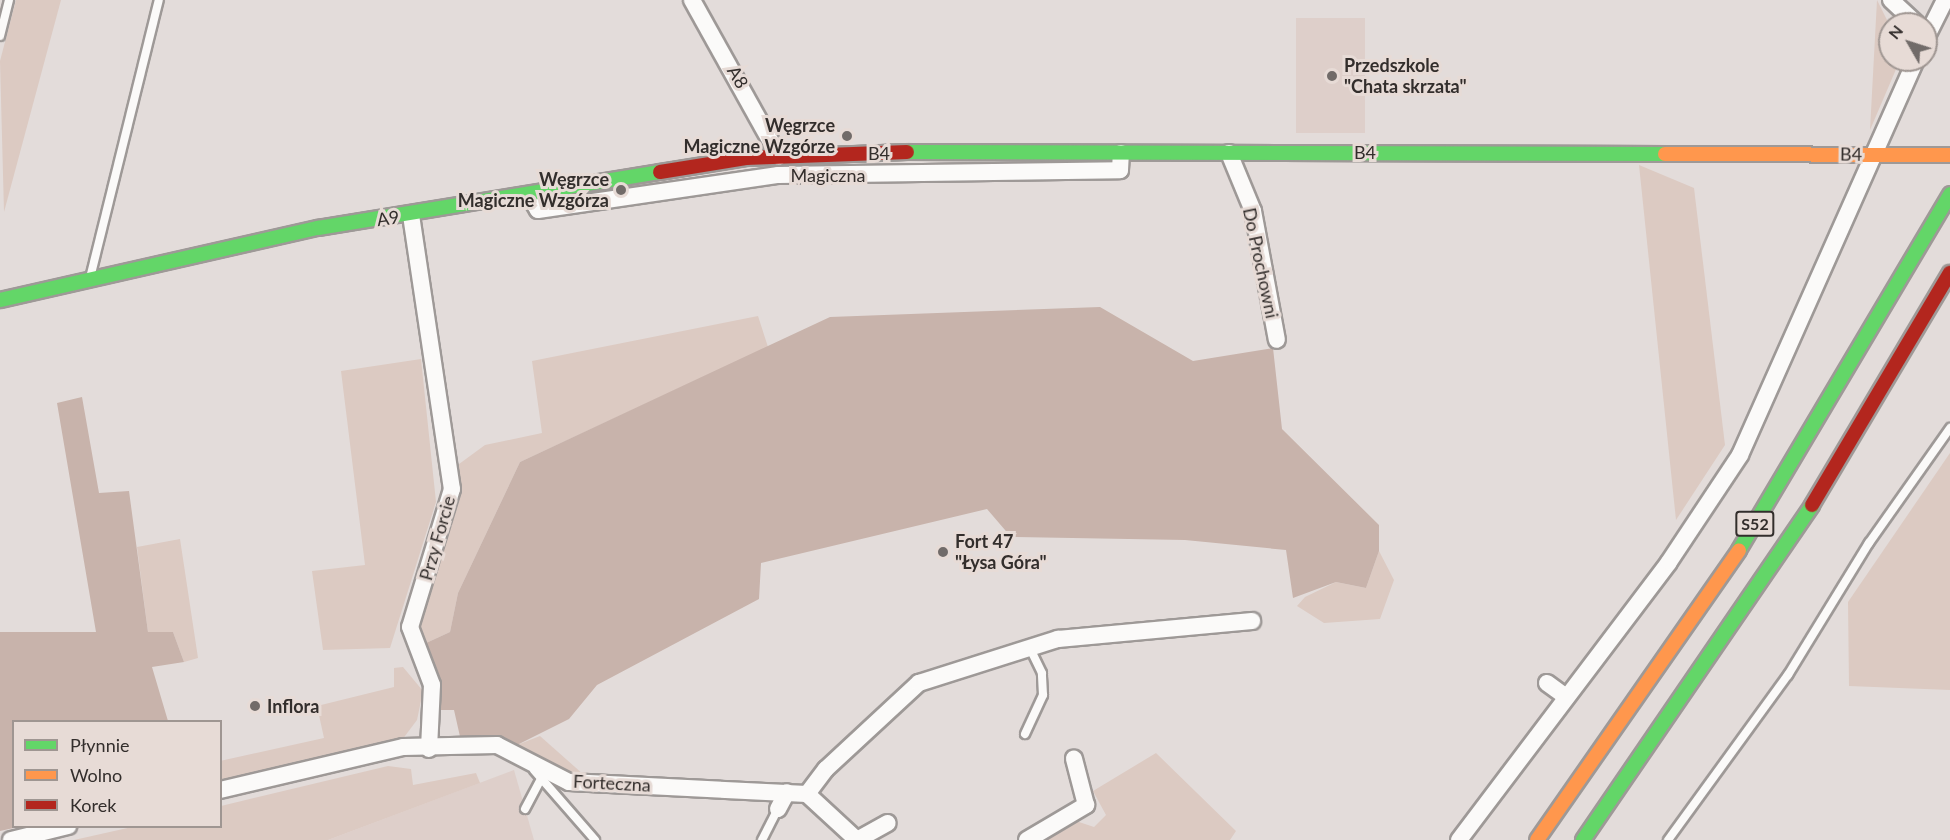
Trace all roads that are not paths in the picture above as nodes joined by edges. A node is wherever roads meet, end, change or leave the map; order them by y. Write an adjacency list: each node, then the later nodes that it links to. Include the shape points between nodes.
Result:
1 (9, 0): 6 (lane)
2 (159, 0): 17 (lane)
3 (692, 0): 12 (street, A8)
4 (1891, 0): 5 (street)
5 (1905, 12)
6 (0, 36)
7 (1910, 72): 10 (street)
8 (1122, 153): 9 (main road, B4); 12 (main road, B4); 14 (street, Magiczna, via 1120,170 778,175 538,210)
9 (1228, 153): 10 (main road, B4); 19 (street, Do Prochowni, via 1253,212)
10 (1872, 154): 11 (main road, B4); 24 (street, via 1740,454 1669,562)
11 (1950, 155)
12 (779, 156): 14 (main road, A9)
13 (1950, 194): 43 (main road, S52, via 1744,543)
14 (529, 195): 15 (main road, A9)
15 (411, 215): 17 (main road, A9, via 318,228); 26 (street, Przy Forcie, via 452,489 410,627 432,685)
16 (1950, 273): 44 (main road, S52, via 1810,508)
17 (90, 278): 18 (main road, A9)
18 (0, 300)
19 (1277, 340)
20 (1950, 428): 45 (lane, via 1869,543 1788,675)
21 (1252, 621): 22 (street, via 1058,639)
22 (1030, 648): 25 (lane, via 1042,673 1043,695); 32 (street, via 907,690)
23 (1548, 683): 24 (street)
24 (1566, 697): 42 (street)
25 (1025, 734)
26 (429, 749): 27 (street, Forteczna, via 497,745); 30 (street, Forteczna, via 403,747)
27 (519, 754): 29 (lane); 31 (street, Forteczna, via 569,782)
28 (1074, 759): 41 (street, via 1086,805)
29 (542, 777): 33 (lane); 38 (lane)
30 (222, 790)
31 (787, 792): 32 (street, Forteczna); 34 (street)
32 (807, 794): 40 (street)
33 (525, 808)
34 (778, 809): 39 (lane)
35 (888, 823): 40 (street)
36 (60, 828): 37 (street)
37 (11, 840)
38 (595, 840)
39 (762, 840)
40 (857, 840)
41 (1027, 840)
42 (1459, 840)
43 (1537, 840)
44 (1583, 840)
45 (1668, 840)

